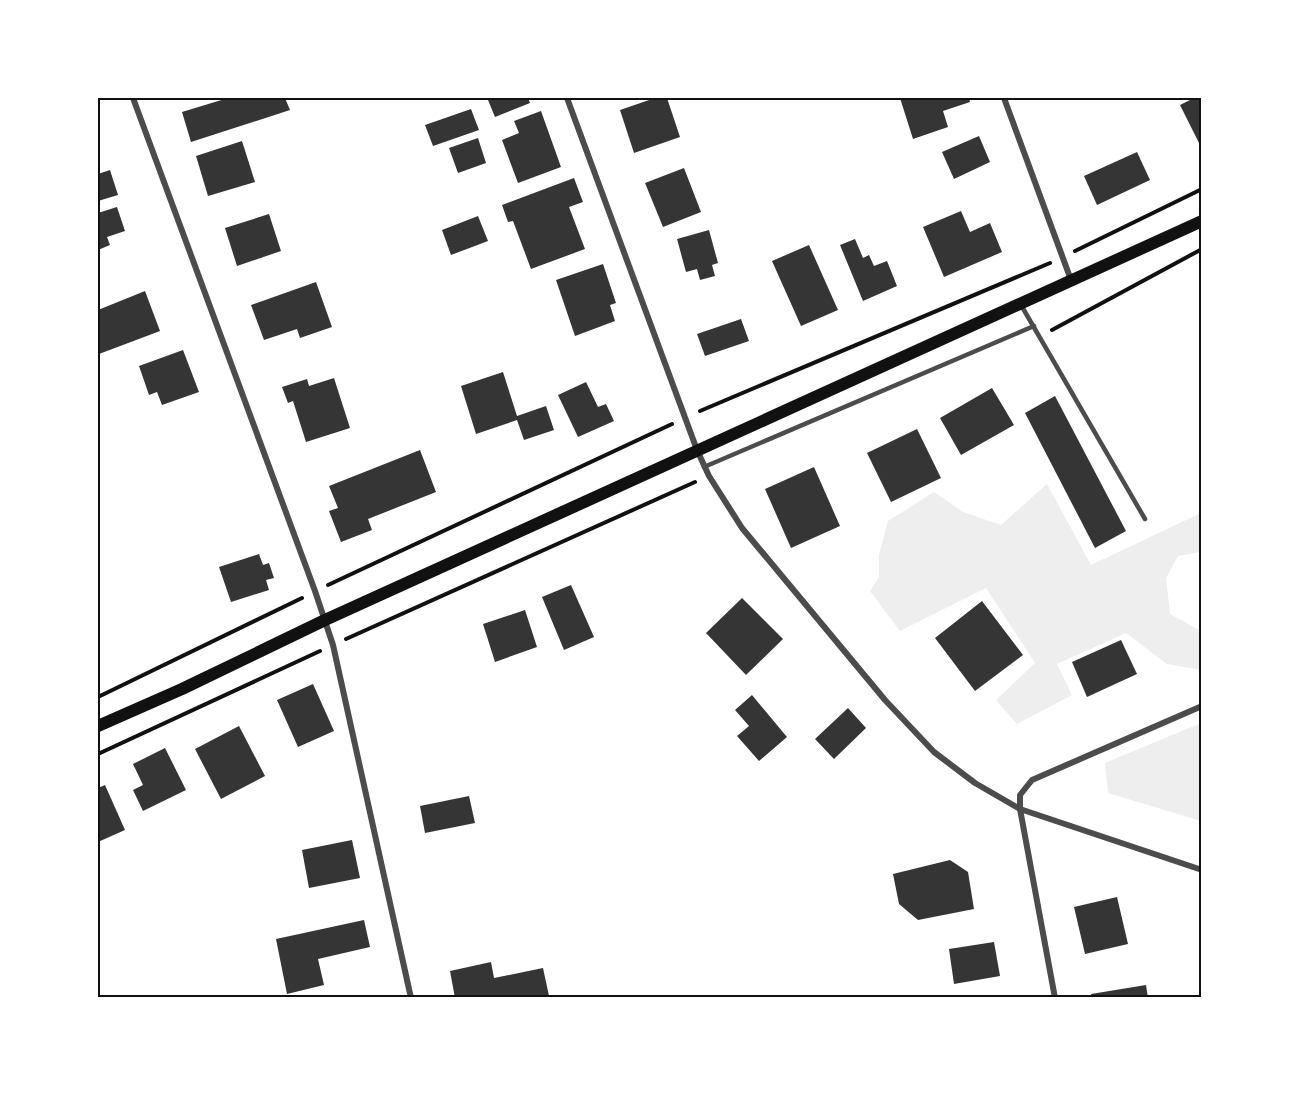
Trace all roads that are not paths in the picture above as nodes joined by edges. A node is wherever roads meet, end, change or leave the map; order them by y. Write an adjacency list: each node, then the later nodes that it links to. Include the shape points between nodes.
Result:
1 (133, 98): 11 (street)
2 (567, 98): 8 (street)
3 (1004, 98): 5 (street)
4 (1202, 220): 5 (main road)
5 (1071, 280): 6 (main road)
6 (1020, 302): 7 (lane); 8 (main road)
7 (1034, 326): 9 (lane); 10 (lane)
8 (697, 450): 9 (street); 11 (main road)
9 (704, 467): 14 (street, via 742,528 885,700 934,752 975,783)
10 (1145, 519)
11 (325, 620): 13 (main road); 16 (street)
12 (1202, 706): 14 (street, via 1032,780 1020,795)
13 (98, 726)
14 (1020, 809): 15 (street); 17 (street)
15 (1202, 870)
16 (411, 998)
17 (1055, 998)

